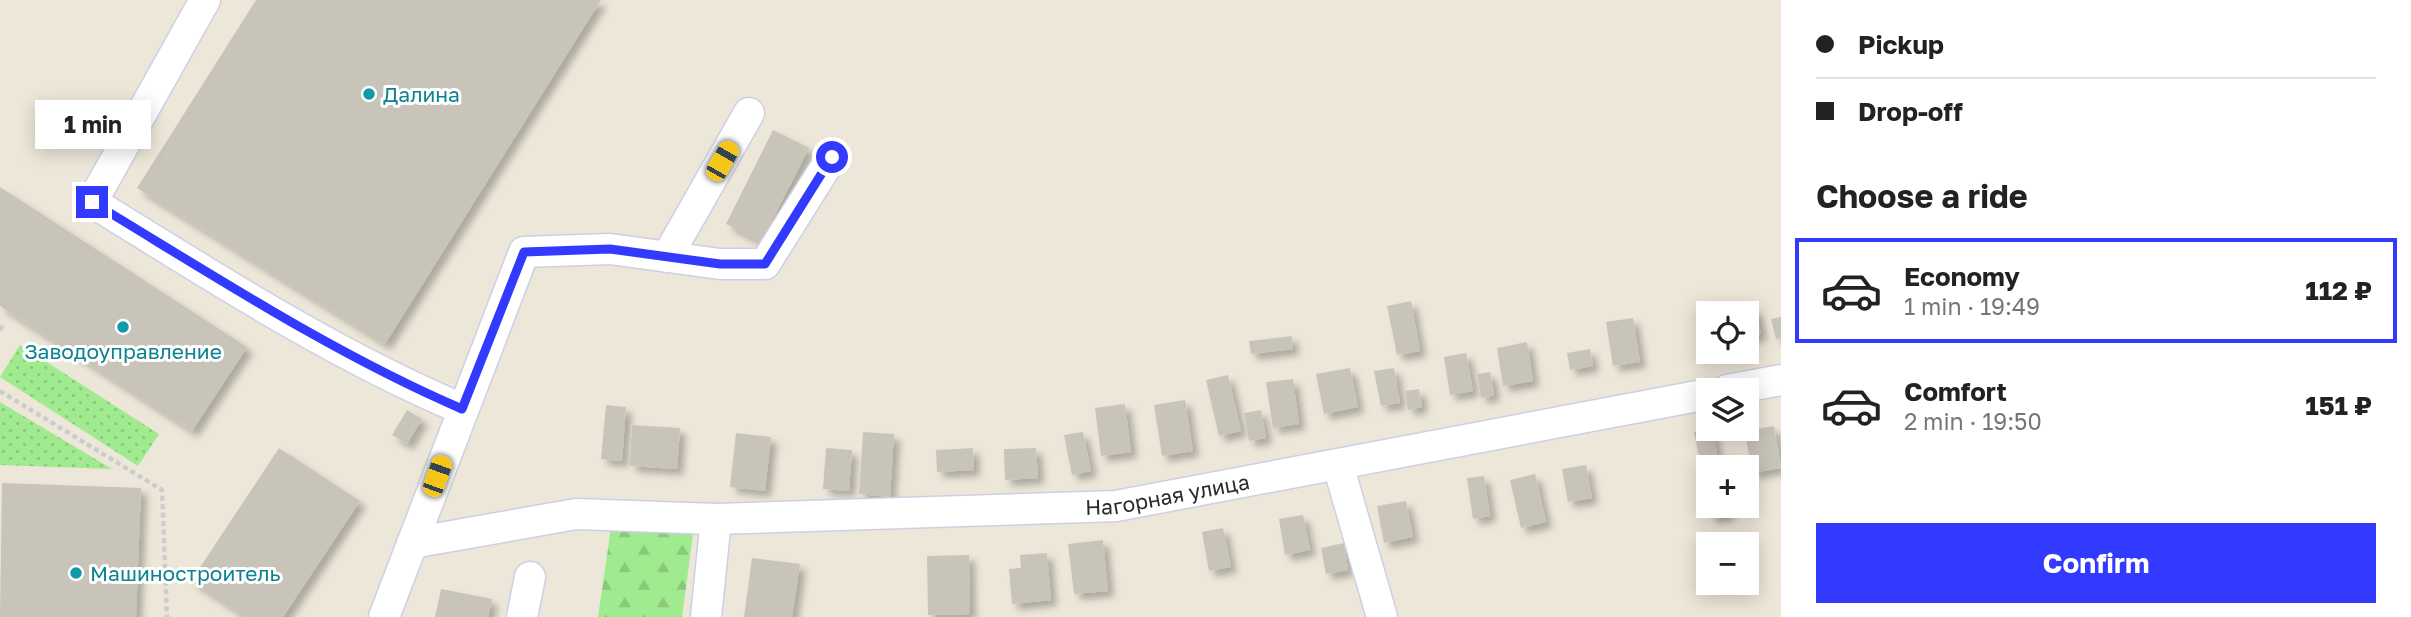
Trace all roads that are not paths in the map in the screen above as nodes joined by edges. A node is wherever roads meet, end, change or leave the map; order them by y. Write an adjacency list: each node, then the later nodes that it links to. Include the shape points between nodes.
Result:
1 (205, 0): 8 (street, via 92,202 407,386)
2 (749, 113): 4 (street)
3 (832, 157): 4 (street, via 765,264)
4 (667, 257): 8 (street, via 610,249 524,252)
5 (1781, 380): 6 (street)
6 (1759, 384)
7 (1696, 396): 9 (street, Нагорная улица)
8 (462, 409): 11 (street)
9 (1338, 465): 10 (street, Нагорная улица, via 1116,506); 16 (street)
10 (716, 519): 11 (street, Нагорная улица, via 576,514); 15 (street)
11 (412, 543): 13 (street)
12 (530, 578): 14 (street)
13 (384, 617)
14 (522, 617)
15 (706, 617)
16 (1382, 617)

